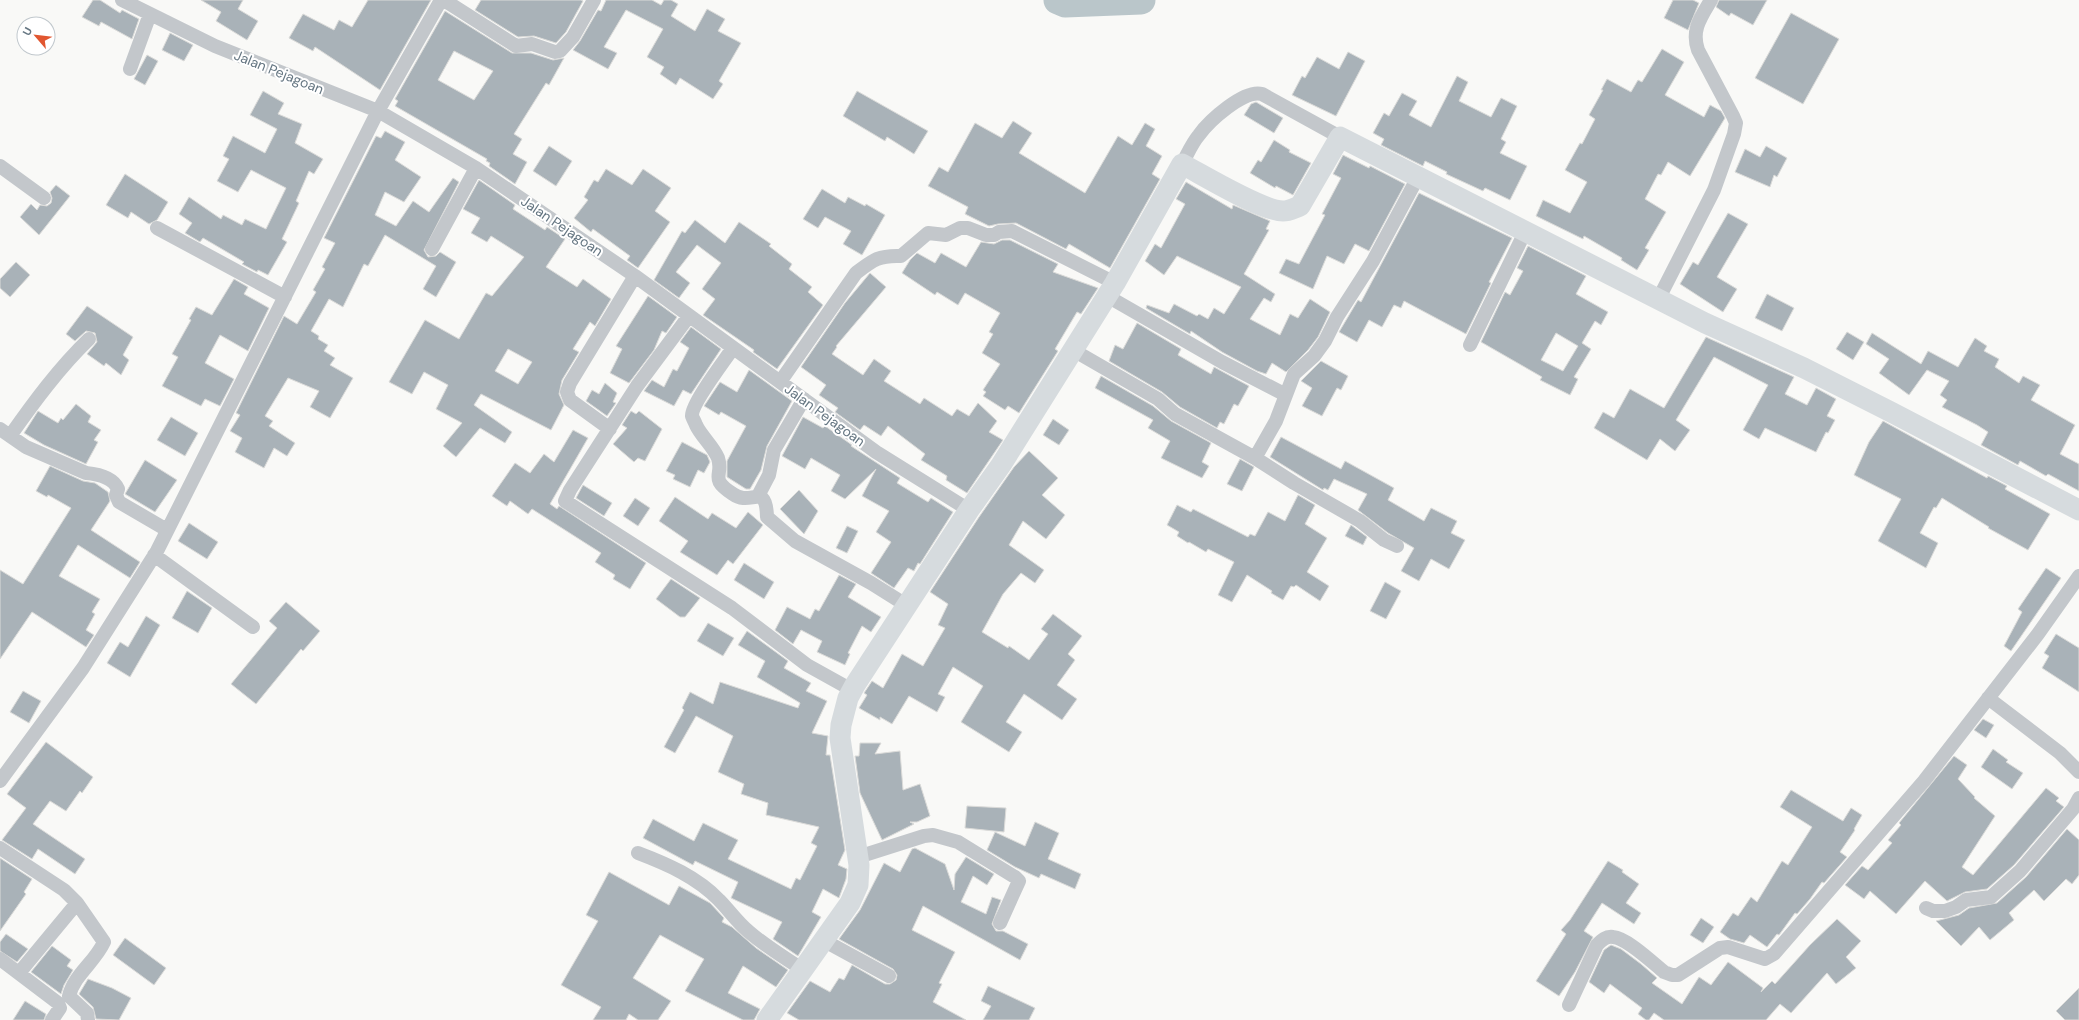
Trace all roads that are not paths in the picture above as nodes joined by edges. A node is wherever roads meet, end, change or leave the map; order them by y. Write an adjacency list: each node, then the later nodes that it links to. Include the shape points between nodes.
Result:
1 (122, 0): 6 (street, Jalan Pejagoan)
2 (441, 0): 8 (street)
3 (444, 0): 4 (street, via 516,46 532,44 555,52 560,51 572,37)
4 (594, 0)
5 (1711, 0): 21 (street, via 1697,24 1695,41 1733,116 1735,128 1714,190)
6 (150, 14): 7 (street); 8 (street, Jalan Pejagoan, via 215,46)
7 (130, 69)
8 (378, 111): 12 (street, Jalan Pejagoan); 20 (street)
9 (1340, 137): 10 (street, via 1262,94 1254,93 1233,104 1212,120 1198,136); 10 (street, via 1300,206 1291,210 1282,211 1260,204); 13 (street)
10 (1182, 164): 19 (street)
11 (0, 166): 14 (street)
12 (476, 168): 17 (street); 18 (street, Jalan Pejagoan)
13 (1418, 177): 16 (street); 28 (street, via 1373,261 1337,317 1325,341 1314,356 1294,374)
14 (44, 198)
15 (157, 228): 20 (street)
16 (1525, 232): 21 (street); 24 (street)
17 (432, 249)
18 (635, 276): 22 (street, Jalan Pejagoan); 30 (street, via 567,392 570,400)
19 (1111, 290): 26 (street); 27 (street, via 1012,231 986,236 968,228 960,228 946,235 928,233 901,256 887,255 873,260 856,273); 28 (street, via 1222,362)
20 (285, 297): 36 (street)
21 (1658, 300): 35 (street, via 1891,412)
22 (689, 316): 25 (street, Jalan Pejagoan); 30 (street, via 637,386)
23 (89, 339): 31 (street)
24 (1470, 345)
25 (733, 348): 27 (street, Jalan Pejagoan); 33 (street, via 705,389 692,416 718,458 717,477 720,484 741,498)
26 (1073, 350): 32 (street, via 1158,400 1175,414); 34 (street, via 1001,465)
27 (780, 382): 29 (street, Jalan Pejagoan)
28 (1286, 395): 32 (street, via 1276,421)
29 (804, 399): 33 (street, via 774,450 770,475); 34 (street, Jalan Pejagoan, via 876,452)
30 (610, 429): 42 (street, via 565,497 565,501 732,608 808,665)
31 (5, 432): 36 (street, via 26,447 86,473 95,472 114,482 118,489 116,495 119,502)
32 (1255, 458): 37 (street)
33 (758, 496): 40 (street, via 766,502 767,517 795,541)
34 (969, 510): 40 (street)
35 (2079, 510)
36 (168, 530): 38 (street)
37 (1397, 546)
38 (154, 555): 41 (street); 45 (street, via 83,668)
39 (2079, 576): 43 (street)
40 (906, 604): 42 (street)
41 (254, 627)
42 (852, 690): 49 (street, via 841,724 840,738)
43 (1988, 698): 44 (street, via 2060,753); 58 (street, via 1914,793 1770,958 1761,958 1728,947 1720,948 1678,975 1672,975 1664,972 1625,942 1614,937 1605,938 1597,945)
44 (2079, 772)
45 (0, 781)
46 (2079, 798): 51 (street, via 2073,809 2020,871 1991,897 1966,900 1945,911)
47 (0, 848): 50 (street, via 64,890)
48 (638, 853): 55 (street, via 669,865 692,879 718,899 748,932)
49 (858, 857): 52 (street, via 924,836 933,835 958,842 1019,881); 53 (street, via 858,885 850,903)
50 (77, 903): 56 (street); 61 (street, via 104,942 98,955 71,988 69,996 87,1013)
51 (1926, 908)
52 (1000, 923)
53 (823, 940): 55 (street); 57 (street)
54 (0, 959): 56 (street)
55 (803, 970): 59 (street)
56 (19, 973): 60 (street, via 58,1002 60,1008)
57 (889, 976)
58 (1569, 1005)
59 (772, 1018)
60 (52, 1020)
61 (88, 1020)

